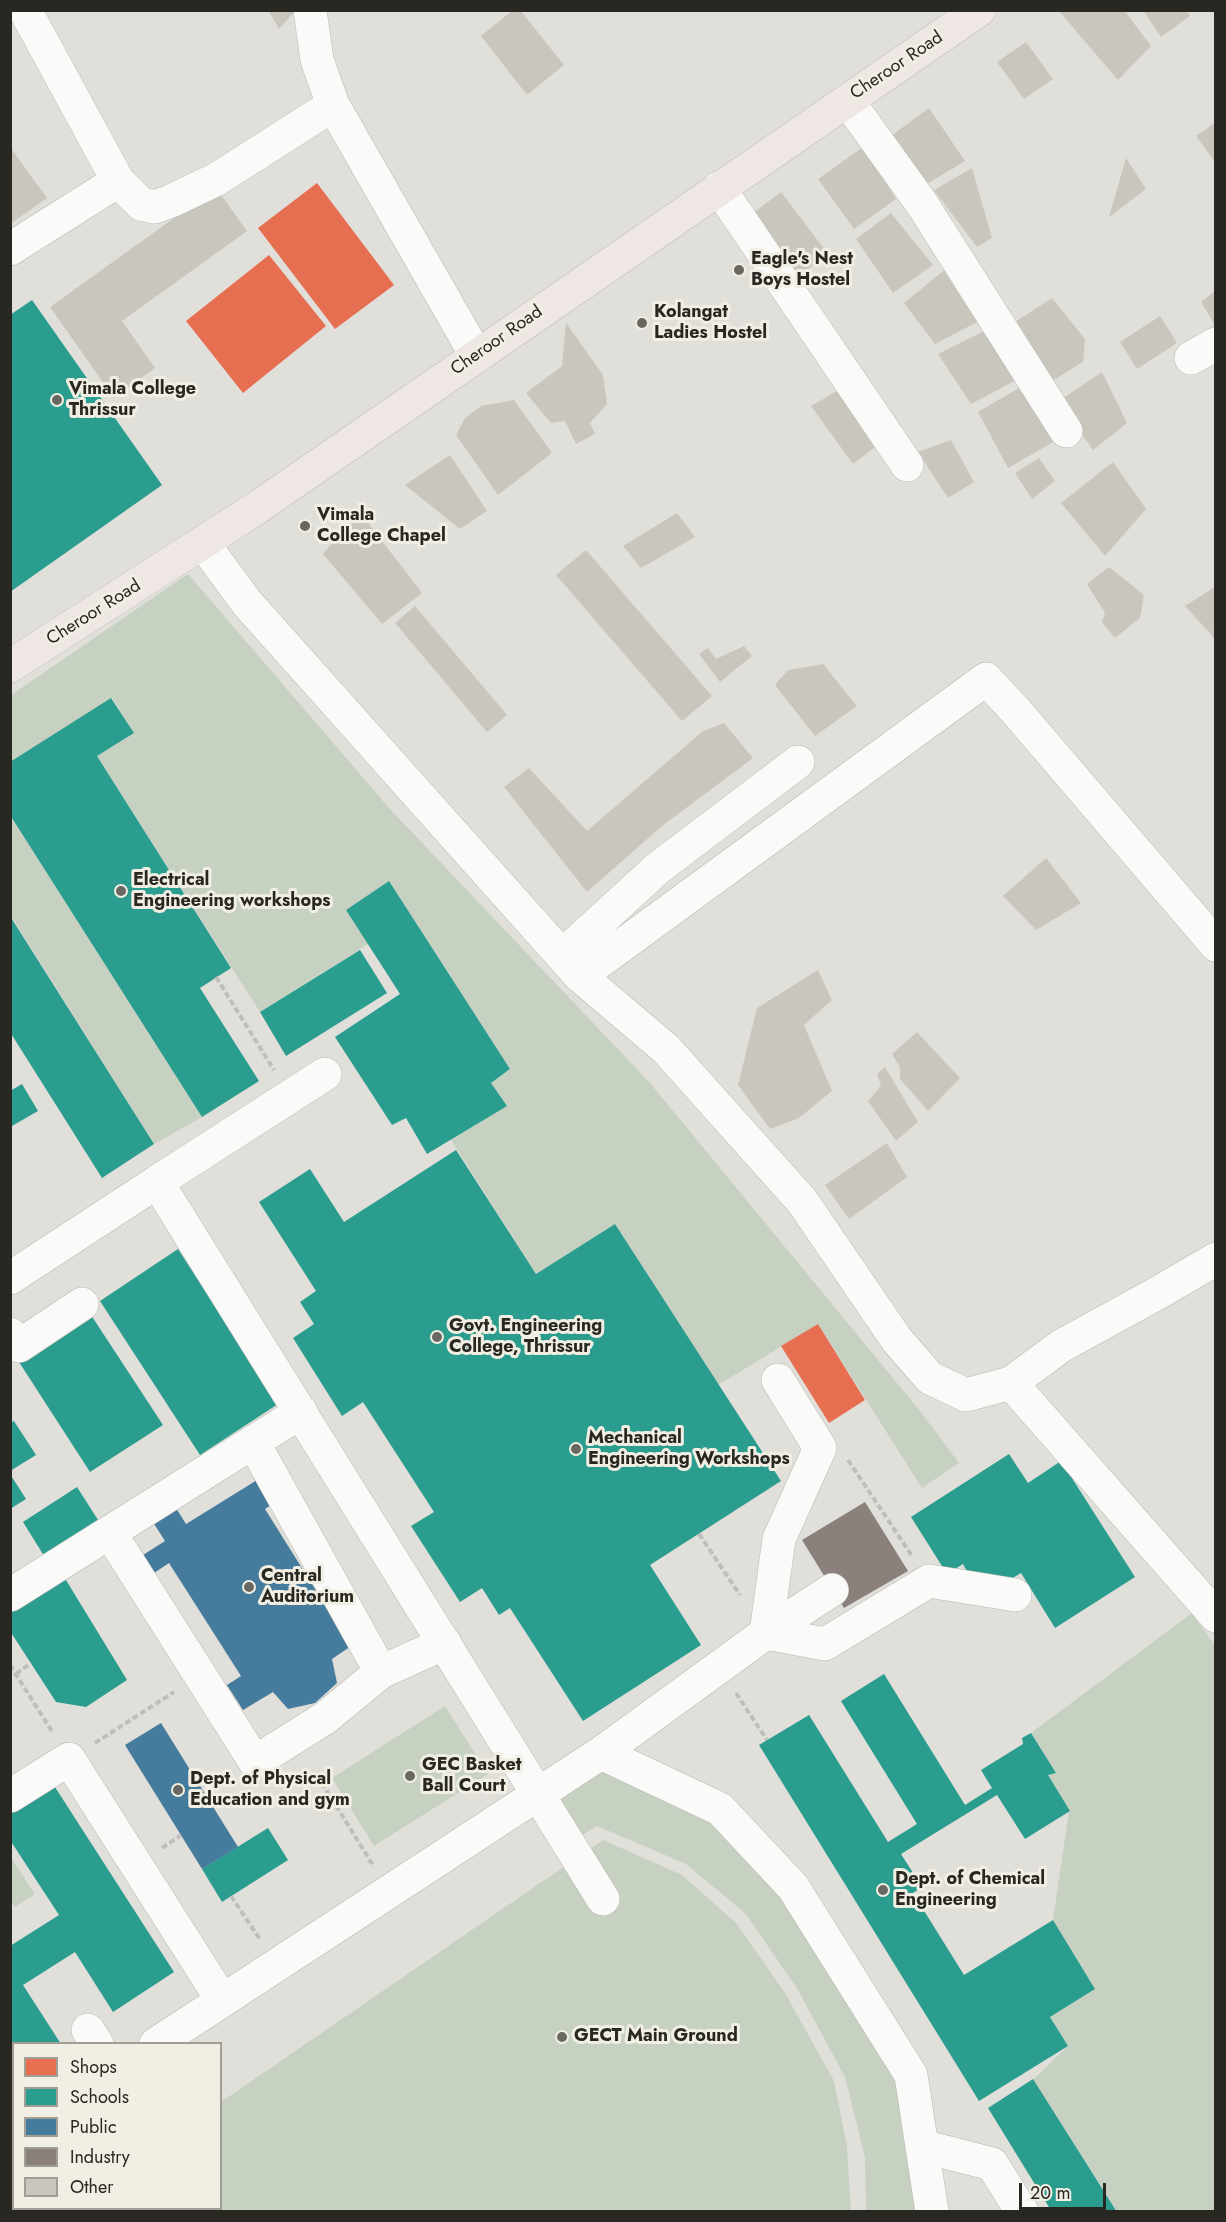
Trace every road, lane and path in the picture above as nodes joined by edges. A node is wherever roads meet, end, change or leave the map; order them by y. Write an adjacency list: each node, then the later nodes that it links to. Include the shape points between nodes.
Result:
1 (25, 10): 6 (street)
2 (310, 10): 5 (street, via 316,60)
3 (979, 10): 4 (main road, Cheroor Road)
4 (848, 100): 7 (main road, Cheroor Road); 10 (street, via 922,204)
5 (333, 105): 6 (street, via 217,179 155,207 141,204); 9 (street)
6 (118, 181): 8 (street)
7 (719, 188): 9 (main road, Cheroor Road); 11 (street)
8 (10, 249)
9 (476, 355): 12 (main road, Cheroor Road)
10 (1066, 431)
11 (906, 465)
12 (203, 543): 13 (main road, Cheroor Road); 16 (street, via 247,603)
13 (10, 666)
14 (798, 762): 16 (street, via 658,868)
15 (1215, 945): 16 (street, via 986,679)
16 (571, 966): 26 (street, via 666,1049 802,1201 897,1340 930,1378 966,1395)
17 (216, 977): 19 (path)
18 (325, 1074): 19 (street)
19 (291, 1096): 20 (street)
20 (157, 1182): 22 (street, via 132,1206); 27 (street)
21 (1215, 1259): 26 (street, via 1061,1346)
22 (10, 1278)
23 (82, 1304): 24 (street, via 19,1346)
24 (10, 1334)
25 (778, 1380): 29 (street)
26 (1011, 1383): 36 (street)
27 (301, 1412): 28 (street); 38 (street)
28 (253, 1442): 30 (street); 42 (street)
29 (820, 1448): 32 (path, via 835,1440); 37 (street, via 779,1539)
30 (110, 1533): 34 (street); 44 (street)
31 (699, 1534): 37 (path)
32 (929, 1581): 35 (street); 37 (street, via 825,1644)
33 (832, 1590): 37 (street)
34 (10, 1595)
35 (1015, 1595)
36 (1215, 1616)
37 (766, 1633): 41 (street)
38 (445, 1643): 42 (street); 49 (street)
39 (31, 1663): 43 (path)
40 (10, 1665): 43 (path)
41 (719, 1667): 45 (path); 46 (street)
42 (381, 1672): 44 (street, via 325,1718 255,1762)
43 (16, 1674): 47 (path)
44 (200, 1675): 47 (path)
45 (767, 1740)
46 (601, 1753): 49 (street); 57 (street, via 720,1809 824,1924 911,2075)
47 (69, 1759): 50 (street); 55 (street)
48 (317, 1775): 51 (path)
49 (538, 1793): 51 (street); 53 (street)
50 (10, 1796)
51 (388, 1891): 54 (street)
52 (231, 1896): 54 (path)
53 (603, 1899)
54 (276, 1965): 55 (street)
55 (222, 2000): 56 (street)
56 (158, 2042)
57 (922, 2146): 58 (street); 59 (street, via 992,2164)
58 (932, 2211)
59 (1022, 2211)

